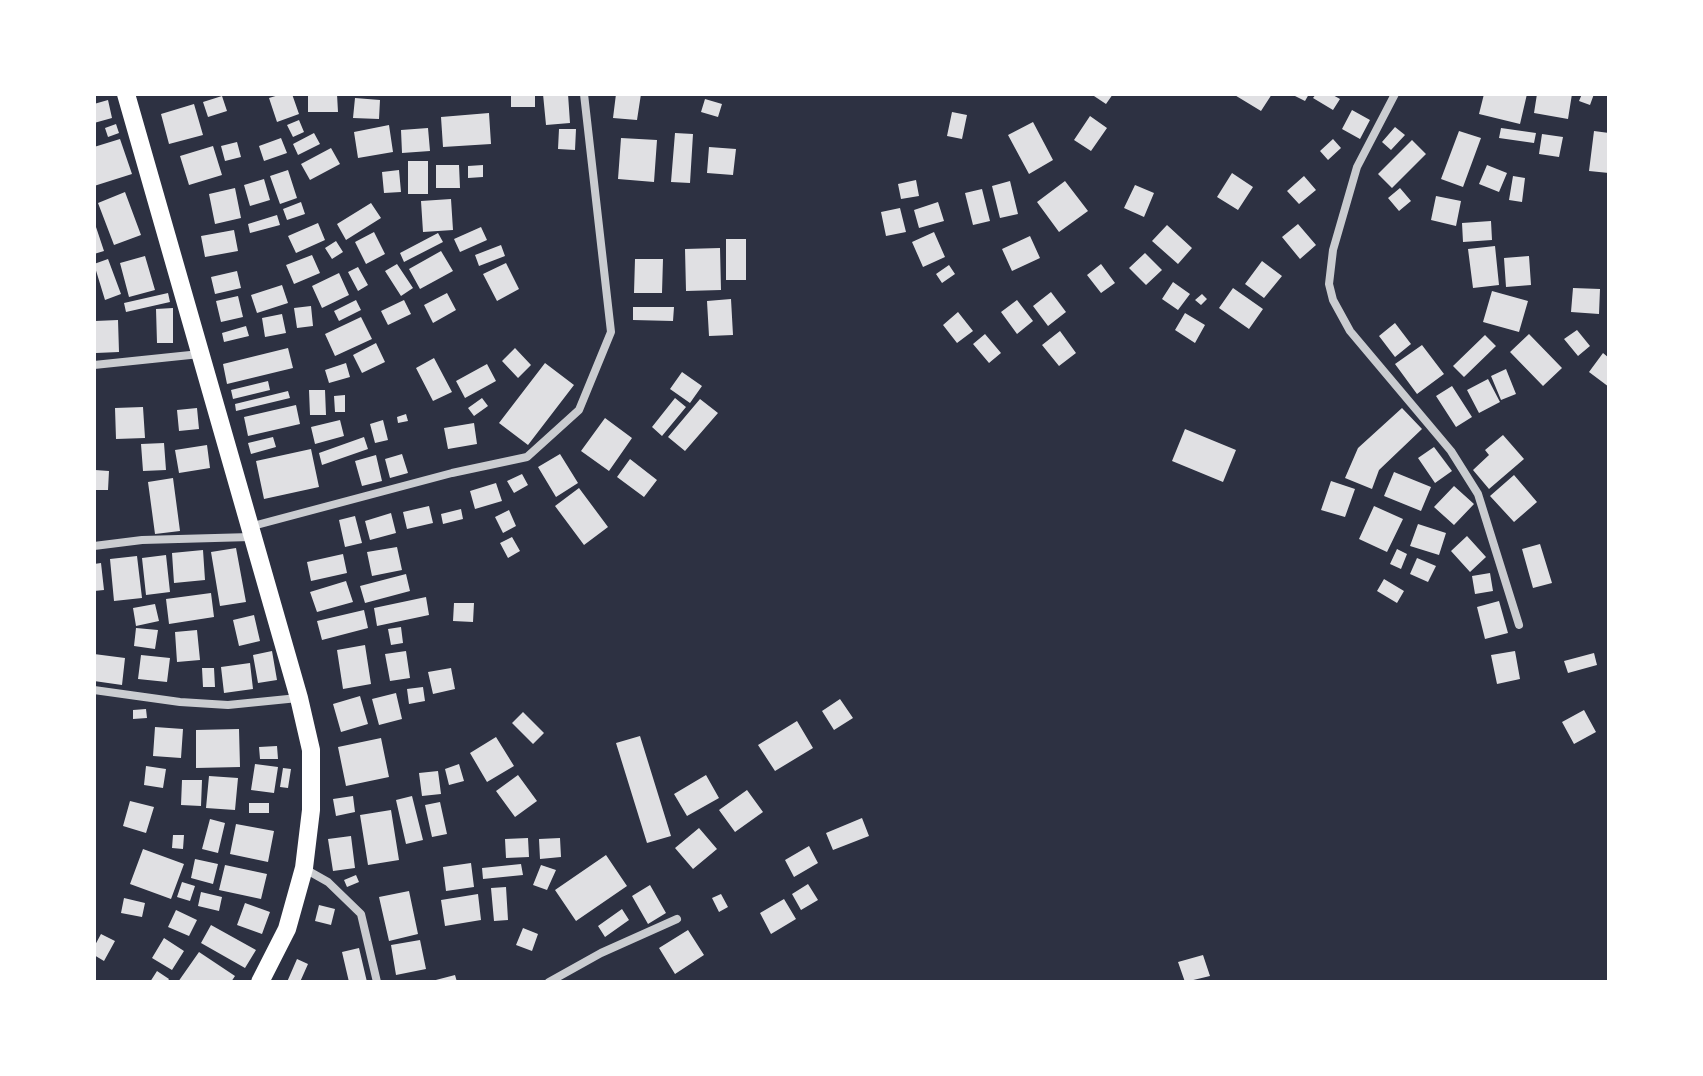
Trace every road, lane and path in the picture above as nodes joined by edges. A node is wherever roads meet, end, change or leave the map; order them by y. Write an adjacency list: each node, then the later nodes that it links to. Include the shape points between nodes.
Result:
1 (126, 94): 4 (highway)
2 (584, 94): 6 (street, via 611,332 579,410 527,457 452,473)
3 (1395, 94): 8 (street, via 1357,167 1333,250 1329,284 1350,331 1451,451 1478,494)
4 (200, 354): 5 (street); 6 (highway)
5 (94, 365)
6 (250, 532): 7 (street); 10 (highway)
7 (94, 546)
8 (1519, 625)
9 (94, 690): 10 (street, via 228,705)
10 (299, 698): 11 (highway, via 311,750)
11 (304, 868): 13 (highway, via 287,929); 14 (street, via 328,882 361,914)
12 (677, 919): 15 (street)
13 (260, 982)
14 (377, 982)
15 (549, 982)

